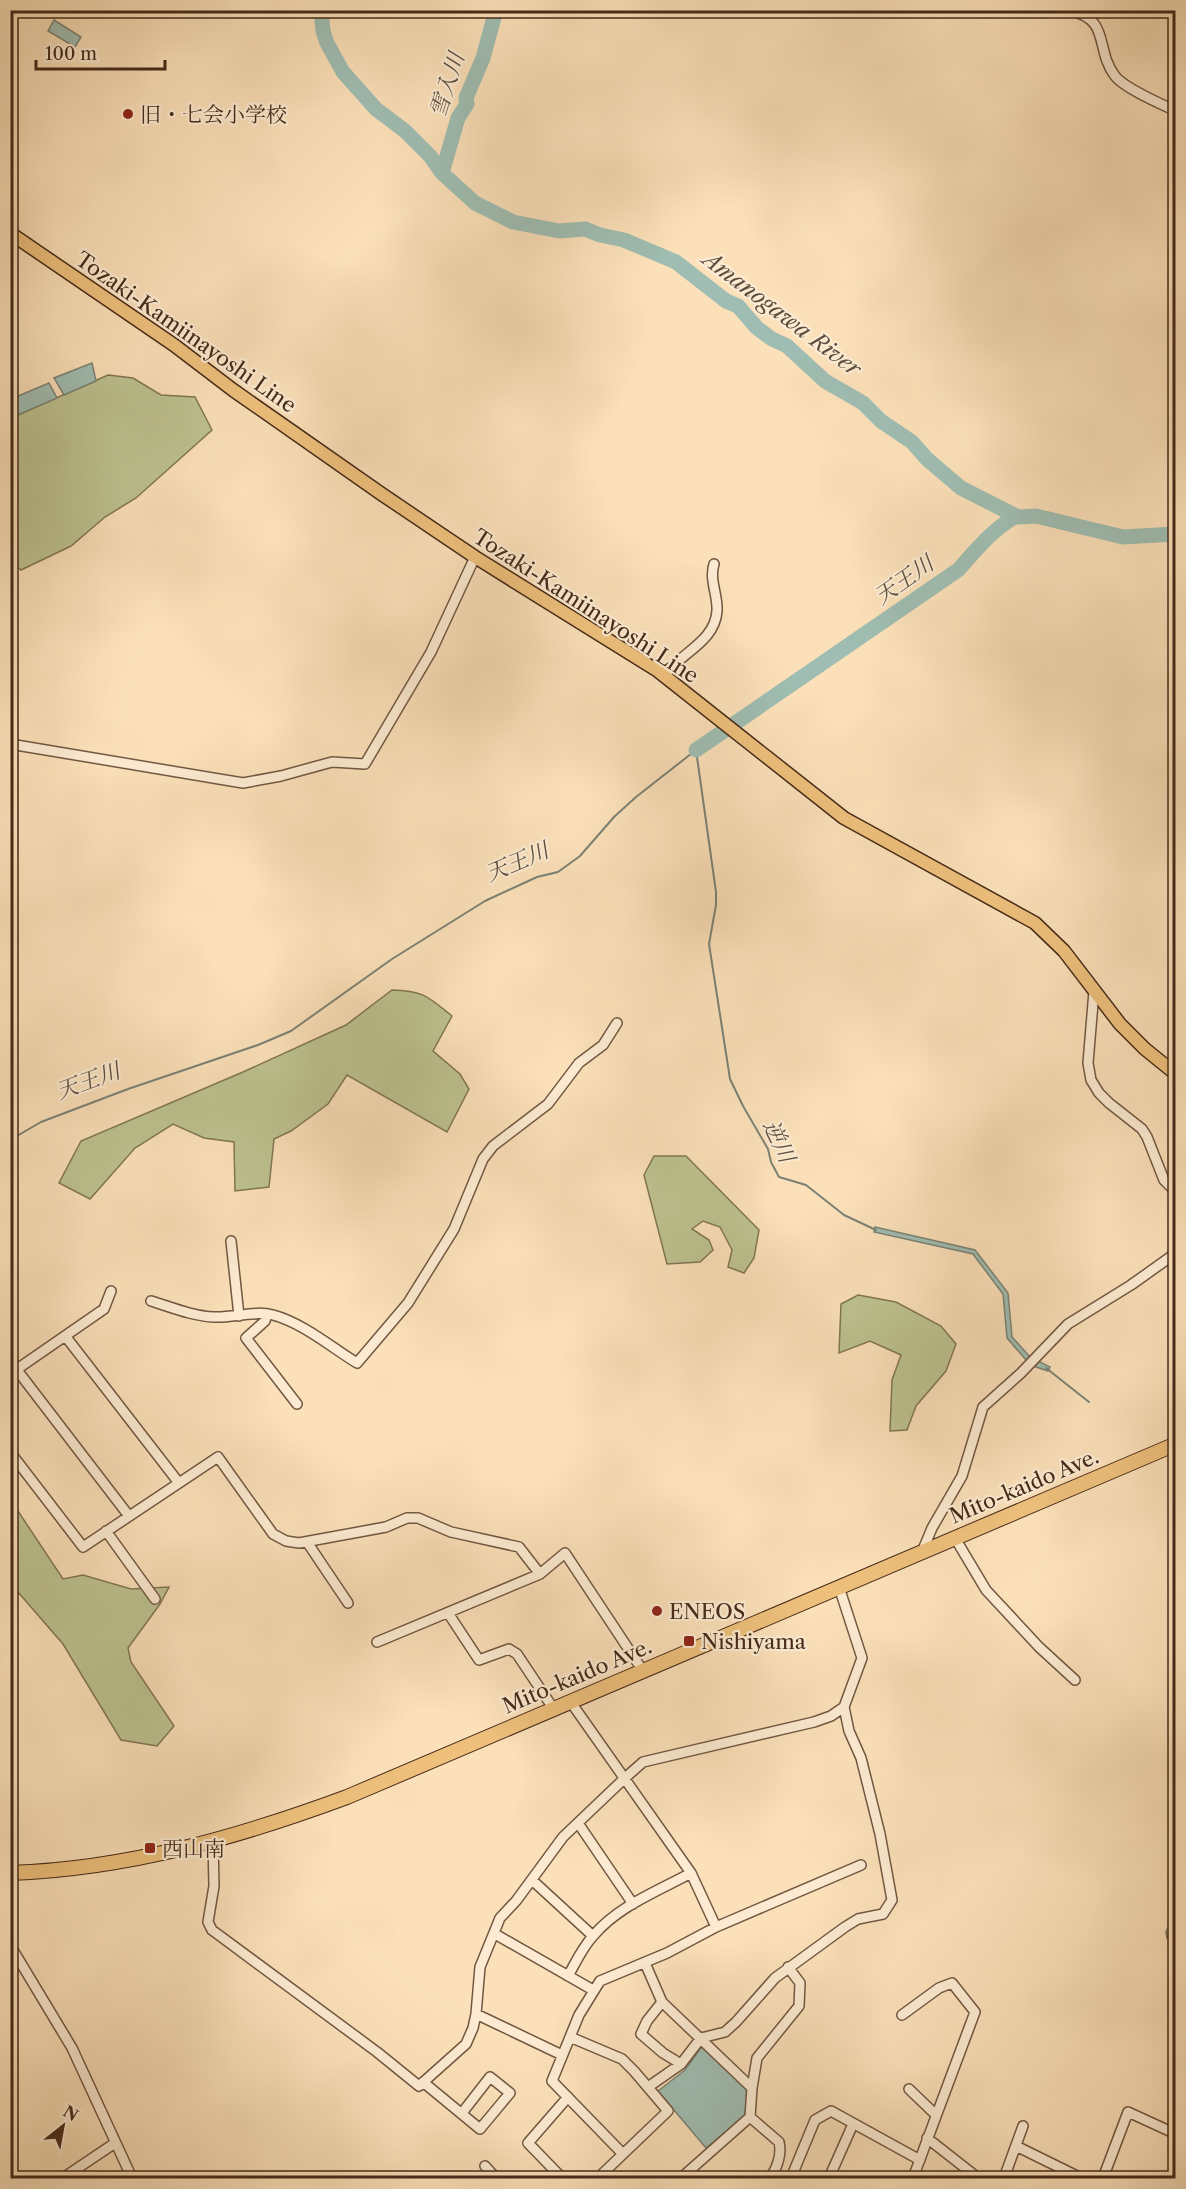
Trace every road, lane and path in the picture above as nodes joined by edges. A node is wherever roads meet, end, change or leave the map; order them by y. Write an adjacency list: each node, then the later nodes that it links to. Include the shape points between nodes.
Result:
1 (1068, 10): 2 (street, via 1091,19 1097,27 1104,57 1116,79)
2 (1176, 111)
3 (10, 233): 4 (main road, Tozaki-Kamiinayoshi Line)
4 (475, 557): 6 (main road, Tozaki-Kamiinayoshi Line); 7 (street, via 431,652 365,764 332,762 243,783)
5 (714, 564): 6 (street, via 717,614 713,627)
6 (664, 676): 8 (main road, Tozaki-Kamiinayoshi Line, via 849,821 1035,922 1064,951)
7 (10, 744)
8 (1094, 991): 10 (main road, Tozaki-Kamiinayoshi Line, via 1130,1034); 11 (street, via 1088,1063 1091,1080 1109,1103 1142,1129 1164,1180)
9 (617, 1023): 16 (street, via 603,1045 579,1063 548,1104 488,1152 454,1229 408,1303 357,1364 299,1326)
10 (1176, 1074)
11 (1176, 1192)
12 (231, 1241): 17 (street)
13 (1176, 1253): 28 (street, via 1076,1318 983,1407 962,1476)
14 (111, 1290): 18 (street, via 104,1309)
15 (151, 1301): 17 (street, via 198,1315)
16 (267, 1314): 17 (street); 20 (street, via 265,1321 246,1338)
17 (239, 1316)
18 (66, 1337): 19 (street); 23 (street)
19 (14, 1372): 24 (street)
20 (297, 1404)
21 (1176, 1444): 26 (highway, Mito-kaido Ave.)
22 (10, 1452): 25 (street, via 83,1547)
23 (179, 1483): 24 (street); 27 (street, via 218,1457 273,1534 286,1541)
24 (129, 1516): 25 (street)
25 (106, 1532): 31 (street)
26 (955, 1538): 28 (highway, Mito-kaido Ave.); 36 (street, via 986,1590)
27 (307, 1542): 29 (street, via 418,1518 451,1532 519,1547); 32 (street)
28 (922, 1552): 30 (highway, Mito-kaido Ave.)
29 (540, 1574): 33 (street); 35 (street, via 565,1553)
30 (839, 1587): 35 (highway, Mito-kaido Ave.); 38 (street, via 862,1658)
31 (155, 1599)
32 (348, 1603)
33 (448, 1613): 34 (street); 39 (street, via 479,1660 509,1649 517,1654)
34 (377, 1642)
35 (643, 1671): 37 (highway, Mito-kaido Ave.)
36 (1075, 1680)
37 (570, 1701): 39 (highway, Mito-kaido Ave.); 40 (street)
38 (844, 1707): 40 (street, via 814,1722 643,1762); 53 (street, via 864,1769 892,1900 883,1914 858,1919)
39 (553, 1708): 42 (highway, Mito-kaido Ave., via 347,1797)
40 (626, 1778): 41 (street); 45 (street)
41 (578, 1823): 46 (street, via 552,1850); 47 (street)
42 (213, 1842): 44 (highway, Mito-kaido Ave., via 113,1862); 63 (street, via 214,1886 208,1922 212,1930 419,2086)
43 (861, 1864): 48 (street)
44 (10, 1873)
45 (692, 1873): 47 (street); 48 (street)
46 (532, 1880): 49 (street, via 500,1918); 50 (street)
47 (633, 1904): 50 (street)
48 (716, 1927): 52 (street)
49 (495, 1934): 54 (street); 57 (street, via 480,1967)
50 (593, 1936): 54 (street)
51 (10, 1945): 75 (street, via 72,2048)
52 (645, 1963): 55 (street, via 600,1981); 56 (street)
53 (788, 1967): 60 (street, via 724,2032); 65 (street, via 800,1983 799,2006 758,2058)
54 (568, 1976): 55 (street)
55 (593, 1990): 59 (street)
56 (662, 2002): 60 (street); 62 (street, via 641,2034)
57 (476, 2014): 61 (street); 63 (street, via 466,2044)
58 (903, 2015): 69 (street, via 952,1983 975,2012)
59 (570, 2037): 61 (street); 64 (street, via 622,2059)
60 (701, 2038): 62 (street); 65 (street)
61 (562, 2055): 67 (street, via 552,2081)
62 (681, 2064): 64 (street)
63 (423, 2082): 68 (street)
64 (648, 2087): 77 (street, via 668,2111)
65 (752, 2088): 70 (street)
66 (909, 2089): 69 (street)
67 (568, 2097): 77 (street); 83 (street, via 528,2143)
68 (462, 2113): 68 (street, via 480,2129 510,2093 490,2077)
69 (936, 2115): 74 (street)
70 (750, 2117): 85 (street); 86 (street, via 781,2148 777,2169)
71 (853, 2124): 78 (street); 87 (street, via 831,2111 815,2120); 88 (street)
72 (1023, 2126): 76 (street)
73 (1176, 2133): 93 (street, via 1128,2112)
74 (927, 2138): 78 (street); 90 (street)
75 (115, 2143): 80 (street); 81 (street)
76 (1016, 2146): 91 (street); 92 (street)
77 (623, 2154): 84 (street)
78 (920, 2160): 89 (street)
79 (485, 2166): 82 (street)
80 (63, 2178)
81 (132, 2178)
82 (495, 2178)
83 (562, 2178)
84 (597, 2178)
85 (681, 2178)
86 (769, 2178)
87 (791, 2178)
88 (829, 2178)
89 (913, 2178)
90 (978, 2178)
91 (1004, 2178)
92 (1081, 2178)
93 (1103, 2178)

